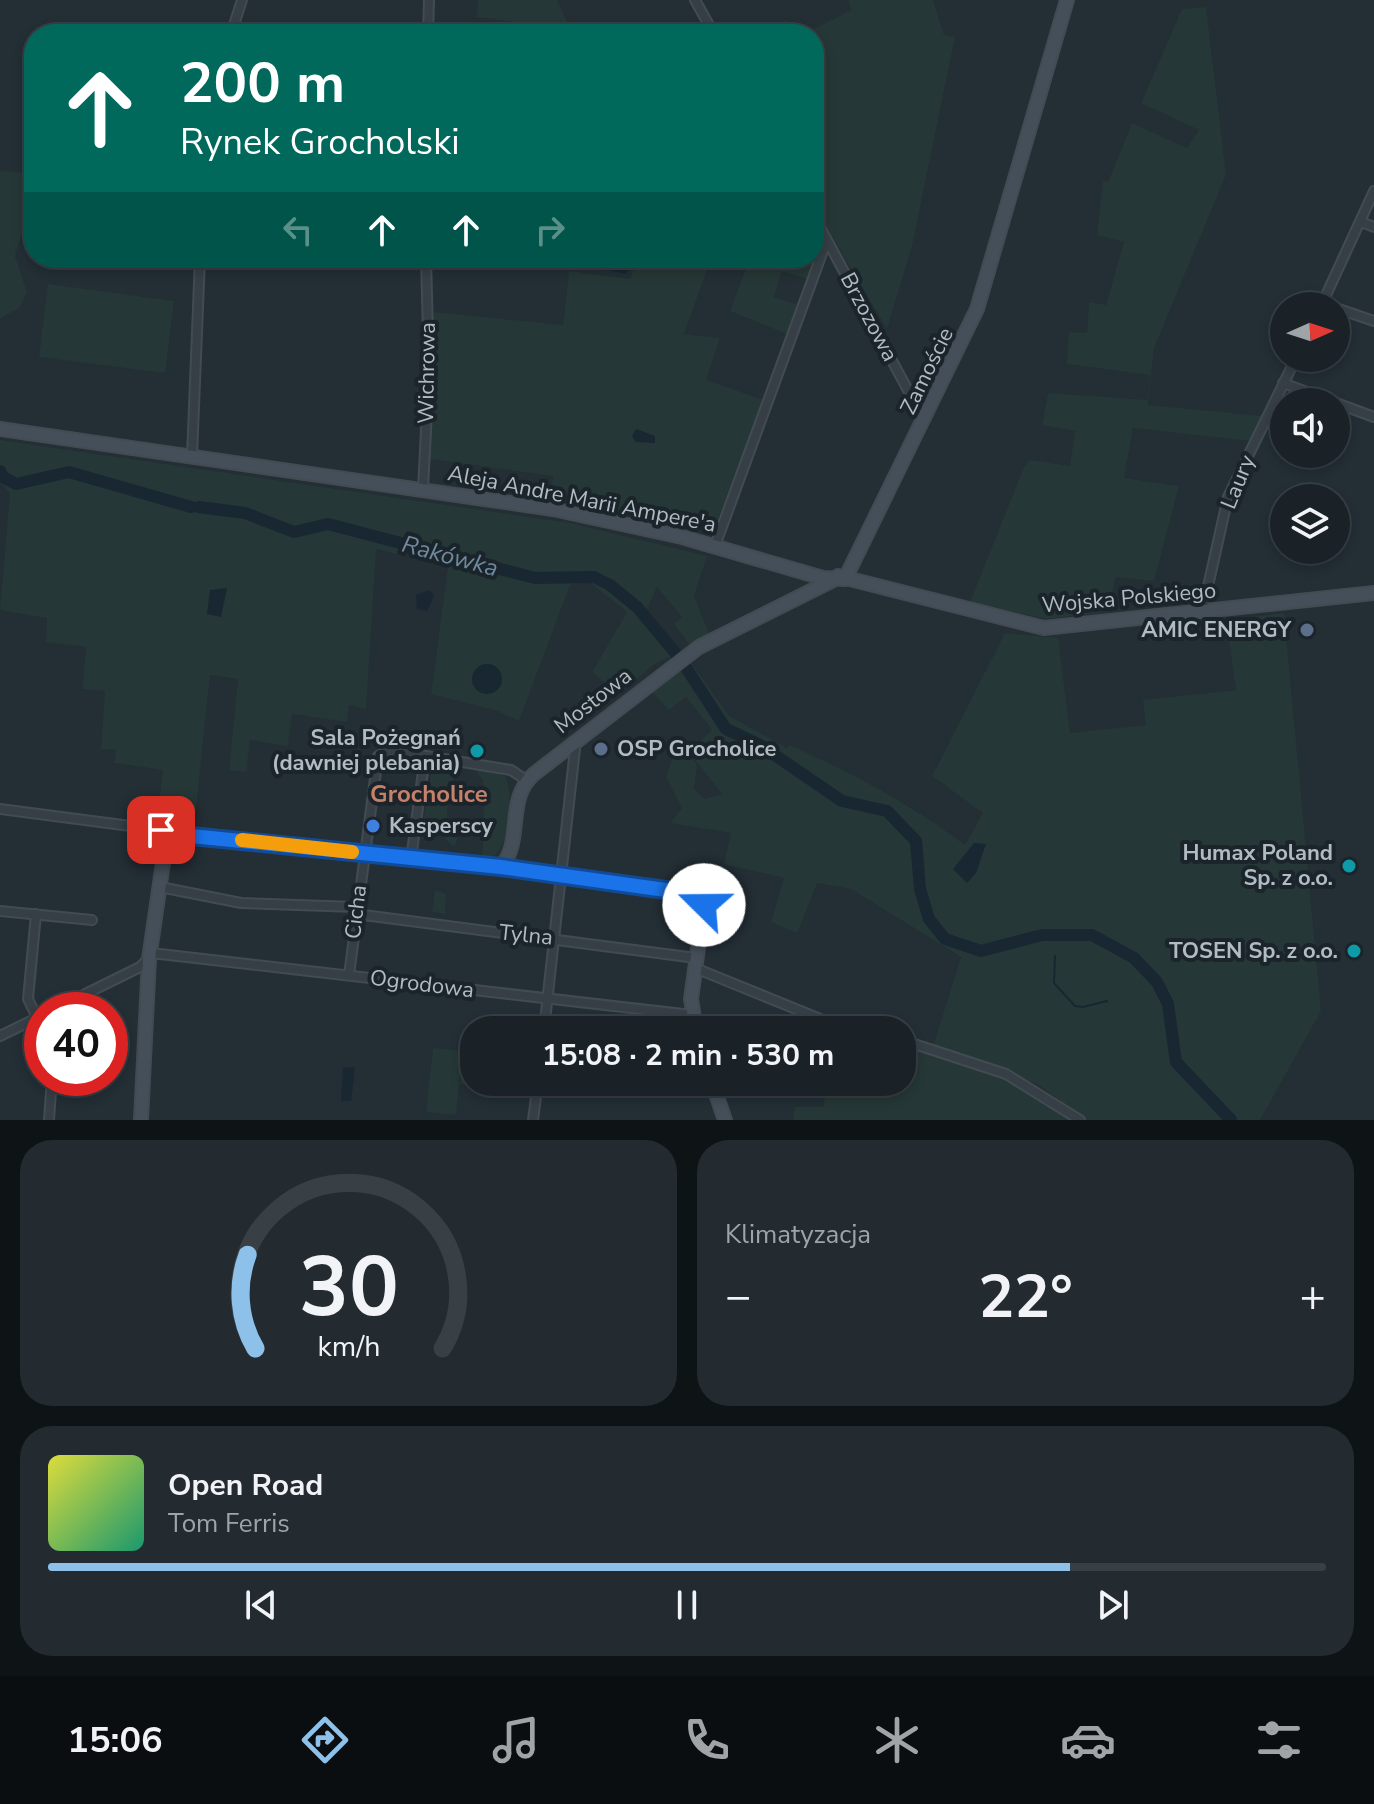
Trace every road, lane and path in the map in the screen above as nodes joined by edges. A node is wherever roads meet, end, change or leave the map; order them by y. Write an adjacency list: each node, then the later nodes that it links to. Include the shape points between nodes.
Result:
1 (242, 0): 5 (street)
2 (429, 0): 6 (street)
3 (695, 0): 7 (street)
4 (1067, 0): 22 (street, Zamoście, via 977,309)
5 (234, 24)
6 (428, 24)
7 (708, 24)
8 (1374, 191): 9 (street)
9 (1361, 222): 10 (street); 15 (street)
10 (1374, 227)
11 (824, 249): 22 (street, Brzozowa)
12 (200, 268): 25 (street)
13 (426, 268): 26 (street, Wichrowa, via 429,371)
14 (815, 268): 27 (street)
15 (1334, 292)
16 (1350, 313): 17 (street)
17 (1374, 321)
18 (1289, 372): 19 (street, Laury)
19 (1283, 383): 20 (street); 33 (street, Laury, via 1228,497)
20 (1297, 388)
21 (1350, 408): 23 (street)
22 (927, 416): 30 (street, Zamoście)
23 (1374, 417)
24 (0, 429): 25 (street, Aleja Andre Marii Ampere'a)
25 (192, 456): 26 (street, Aleja Andre Marii Ampere'a)
26 (423, 489): 27 (street, Aleja Andre Marii Ampere'a, via 553,509)
27 (715, 546): 28 (street, Aleja Andre Marii Ampere'a)
28 (733, 550): 29 (street, Aleja Andre Marii Ampere'a); 30 (street, Aleja Andre Marii Ampere'a, via 790,560)
29 (807, 574): 30 (street, Aleja Andre Marii Ampere'a); 31 (street)
30 (845, 579): 31 (street); 33 (street, Wojska Polskiego, via 1044,628)
31 (808, 590): 34 (street, Mostowa, via 686,655)
32 (1374, 593): 33 (street, Wojska Polskiego)
33 (1202, 613)
34 (576, 739): 35 (street, Mostowa); 37 (street)
35 (556, 756): 37 (street); 38 (street, Mostowa)
36 (425, 757): 38 (street, via 511,770); 41 (street, Cicha, via 389,750 378,756); 42 (street)
37 (575, 766): 44 (street)
38 (526, 780): 43 (street)
39 (0, 809): 40 (street)
40 (171, 834): 41 (street); 45 (street)
41 (364, 854): 42 (street); 46 (street, Cicha)
42 (411, 859): 43 (street)
43 (501, 867): 44 (street)
44 (562, 877): 50 (street); 52 (street, via 699,896 704,905)
45 (160, 887): 46 (street, Tylna, via 241,903); 51 (street)
46 (356, 910): 50 (street, Tylna); 53 (street, Cicha)
47 (0, 911): 48 (street)
48 (36, 914): 49 (street); 54 (street)
49 (92, 920)
50 (555, 938): 52 (street, Tylna); 56 (street)
51 (150, 956): 53 (street, Ogrodowa); 55 (street, via 140,967); 67 (street)
52 (696, 963): 57 (street); 59 (street, Tylna)
53 (349, 975): 56 (street, Ogrodowa)
54 (29, 992)
55 (89, 992)
56 (548, 999): 57 (street, Ogrodowa); 58 (street)
57 (692, 1015)
58 (546, 1016)
59 (815, 1016)
60 (24, 1025): 61 (street)
61 (0, 1036)
62 (916, 1045): 70 (street, via 1006,1074)
63 (51, 1096): 66 (street)
64 (536, 1096): 68 (street)
65 (717, 1096): 69 (street)
66 (49, 1120)
67 (141, 1120)
68 (533, 1120)
69 (725, 1120)
70 (1080, 1120)

